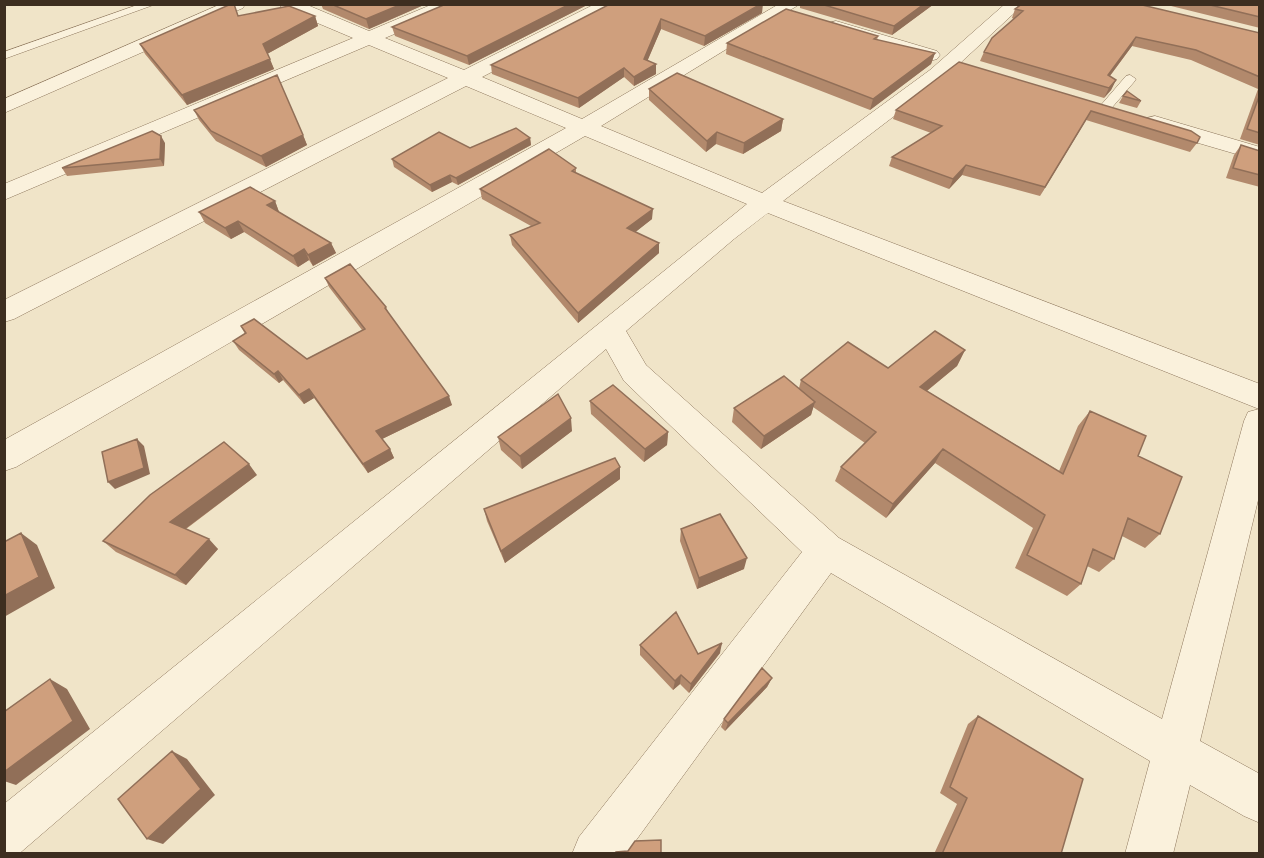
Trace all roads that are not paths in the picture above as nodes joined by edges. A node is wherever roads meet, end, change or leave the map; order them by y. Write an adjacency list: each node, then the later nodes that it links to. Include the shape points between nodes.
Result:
1 (151, 4): 9 (lane)
2 (237, 4): 14 (street)
3 (288, 4): 8 (street)
4 (448, 4): 8 (street)
5 (610, 4): 11 (street)
6 (1016, 4): 10 (street)
7 (791, 11): 10 (street); 16 (street)
8 (369, 38): 11 (street); 18 (street)
9 (4, 56)
10 (962, 65): 19 (street)
11 (465, 78): 16 (street); 20 (street)
12 (1130, 79): 15 (lane)
13 (1083, 101): 15 (street)
14 (4, 107)
15 (1105, 108): 17 (street)
16 (583, 127): 19 (street); 24 (street)
17 (1260, 154)
18 (4, 192)
19 (765, 203): 21 (street); 22 (street)
20 (4, 312)
21 (610, 329): 25 (street, via 635,373); 28 (street)
22 (1260, 397)
23 (1260, 421): 26 (street)
24 (4, 457)
25 (826, 550): 26 (street); 29 (street)
26 (1175, 751): 27 (street); 30 (street)
27 (1260, 800)
28 (4, 836)
29 (596, 854)
30 (1149, 854)

